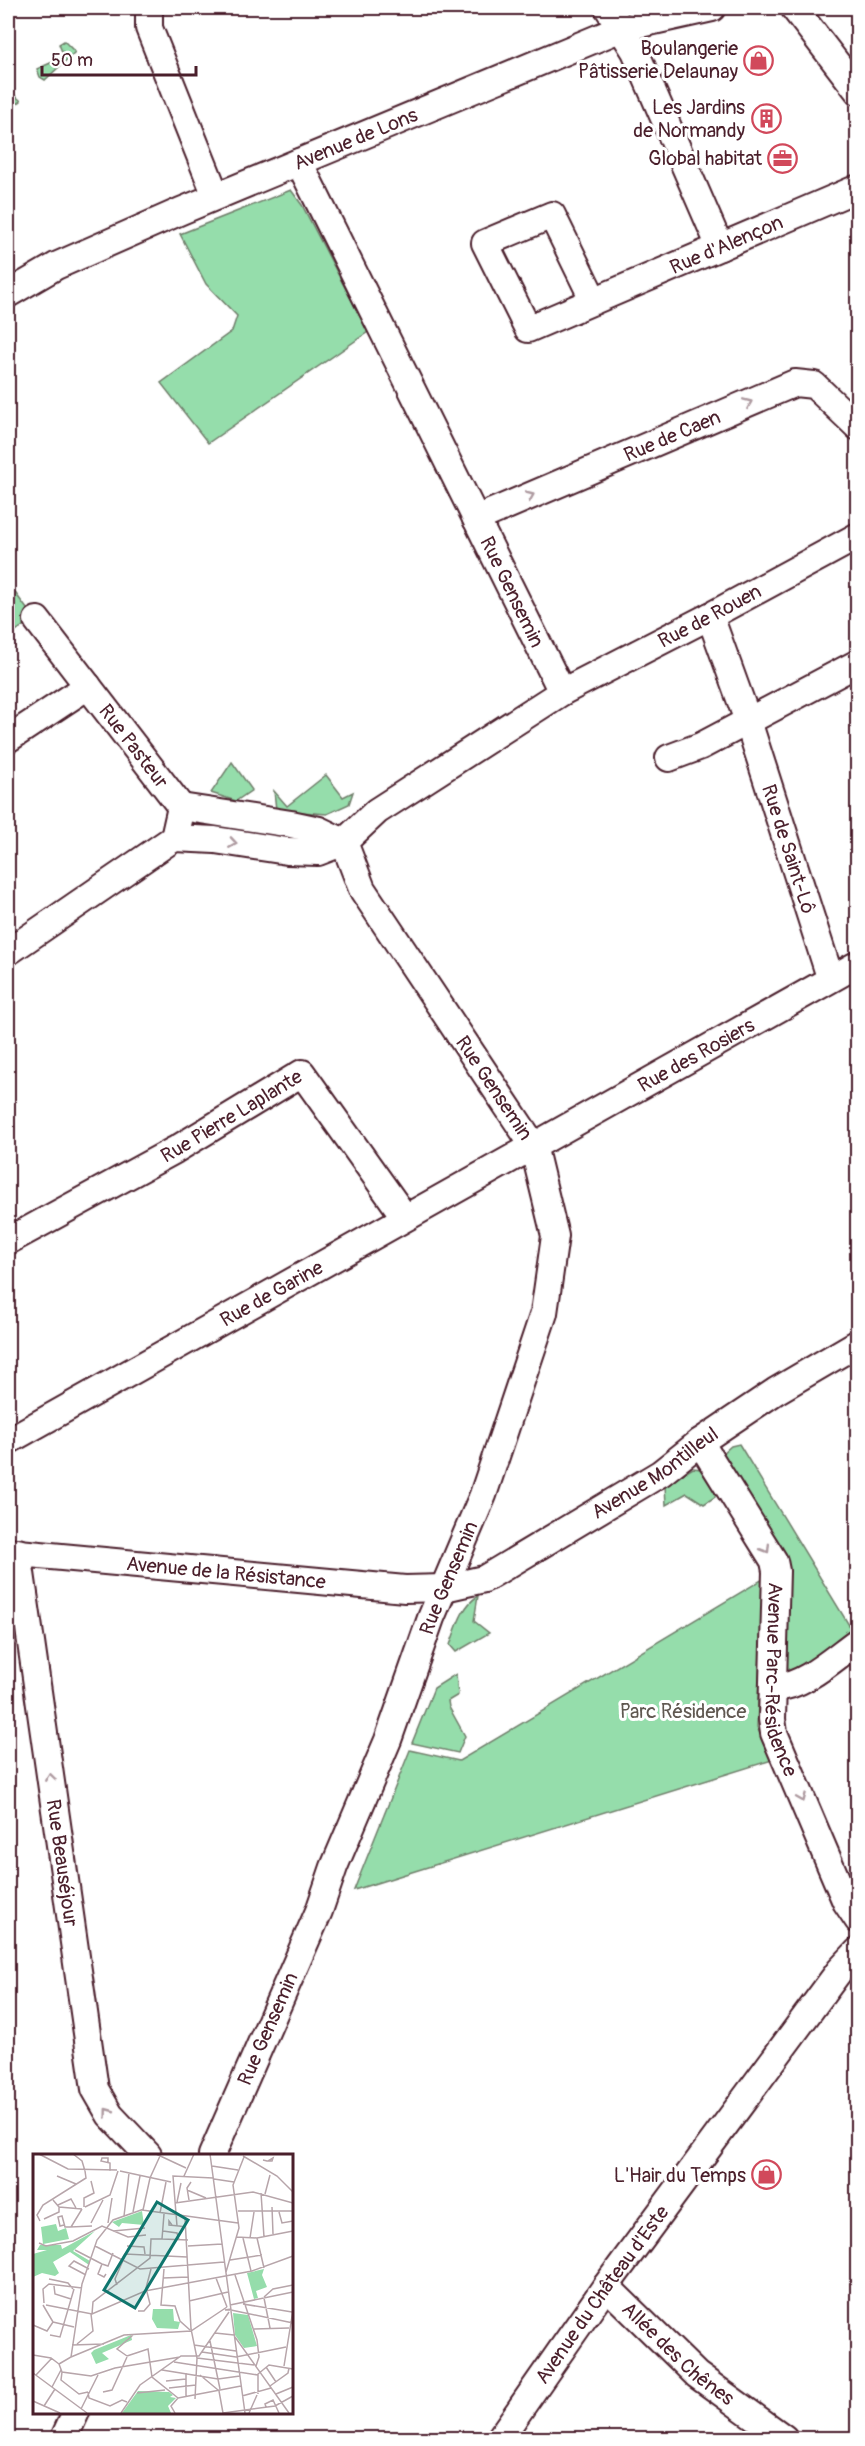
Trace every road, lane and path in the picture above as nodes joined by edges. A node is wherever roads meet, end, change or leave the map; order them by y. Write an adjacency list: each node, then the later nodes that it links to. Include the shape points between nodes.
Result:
1 (149, 8): 8 (street, via 149,28)
2 (711, 8): 4 (street, Avenue de Lons)
3 (794, 8): 5 (street)
4 (615, 18): 6 (street, Avenue de Lons); 9 (street, via 636,51)
5 (858, 91)
6 (299, 162): 8 (street, Avenue de Lons); 13 (street, Rue Gensemin)
7 (858, 188): 9 (street, Rue d'Alençon)
8 (216, 196): 10 (street, Avenue de Lons, via 56,266)
9 (720, 247): 11 (street, Rue d'Alençon)
10 (8, 294)
11 (594, 301): 11 (street, Rue d'Alençon, via 528,329 485,243 552,215)
12 (858, 427): 13 (street, Rue de Caen, one-way to 12, via 795,383 814,385)
13 (476, 519): 19 (street, Rue Gensemin)
14 (858, 536): 15 (street, Rue de Rouen)
15 (710, 616): 19 (street, Rue de Rouen); 20 (street, Rue de Saint-Lô)
16 (37, 620): 18 (street, Rue Pasteur)
17 (858, 663): 20 (street)
18 (88, 686): 21 (street, Rue Pasteur); 23 (street, Rue Pasteur)
19 (562, 692): 25 (street, via 377,811)
20 (748, 721): 22 (street); 28 (street, Rue de Saint-Lô)
21 (8, 739)
22 (669, 758)
23 (181, 807): 24 (street); 25 (street, via 310,828)
24 (174, 838): 25 (street, one-way to 25, via 318,852); 26 (street)
25 (344, 842): 29 (street, Rue Gensemin, via 362,889)
26 (8, 952)
27 (858, 963): 28 (street, Rue des Rosiers)
28 (830, 977): 29 (street, Rue des Rosiers)
29 (533, 1145): 30 (street, Rue de Garine); 36 (street, Rue Gensemin, via 555,1236 544,1313 483,1495)
30 (404, 1216): 31 (street, Rue Pierre Laplante, via 302,1073 175,1150); 33 (street, Rue de Garine)
31 (8, 1241)
32 (858, 1342): 34 (street, Avenue Montilleul)
33 (8, 1441)
34 (700, 1442): 36 (street, Avenue Montilleul, via 661,1473 484,1579); 38 (street, Avenue Parc-Résidence, one-way to 38, via 774,1561)
35 (13, 1552): 36 (street, Avenue de la Résistance, via 405,1588); 41 (street, Rue Beauséjour, one-way to 35, via 110,2115 95,2089)
36 (444, 1588): 42 (street, Rue Gensemin, via 319,1911)
37 (858, 1641): 38 (street, via 804,1679)
38 (774, 1688): 39 (street, Avenue Parc-Résidence, one-way to 39, via 774,1733 846,1902)
39 (858, 1920)
40 (858, 1951): 43 (street, Avenue du Château d'Este)
41 (147, 2154)
42 (212, 2154)
43 (606, 2286): 46 (street, Avenue du Château d'Este); 47 (street, Allée des Chênes, via 697,2375)
44 (76, 2413): 45 (street)
45 (64, 2439)
46 (500, 2439)
47 (784, 2439)

